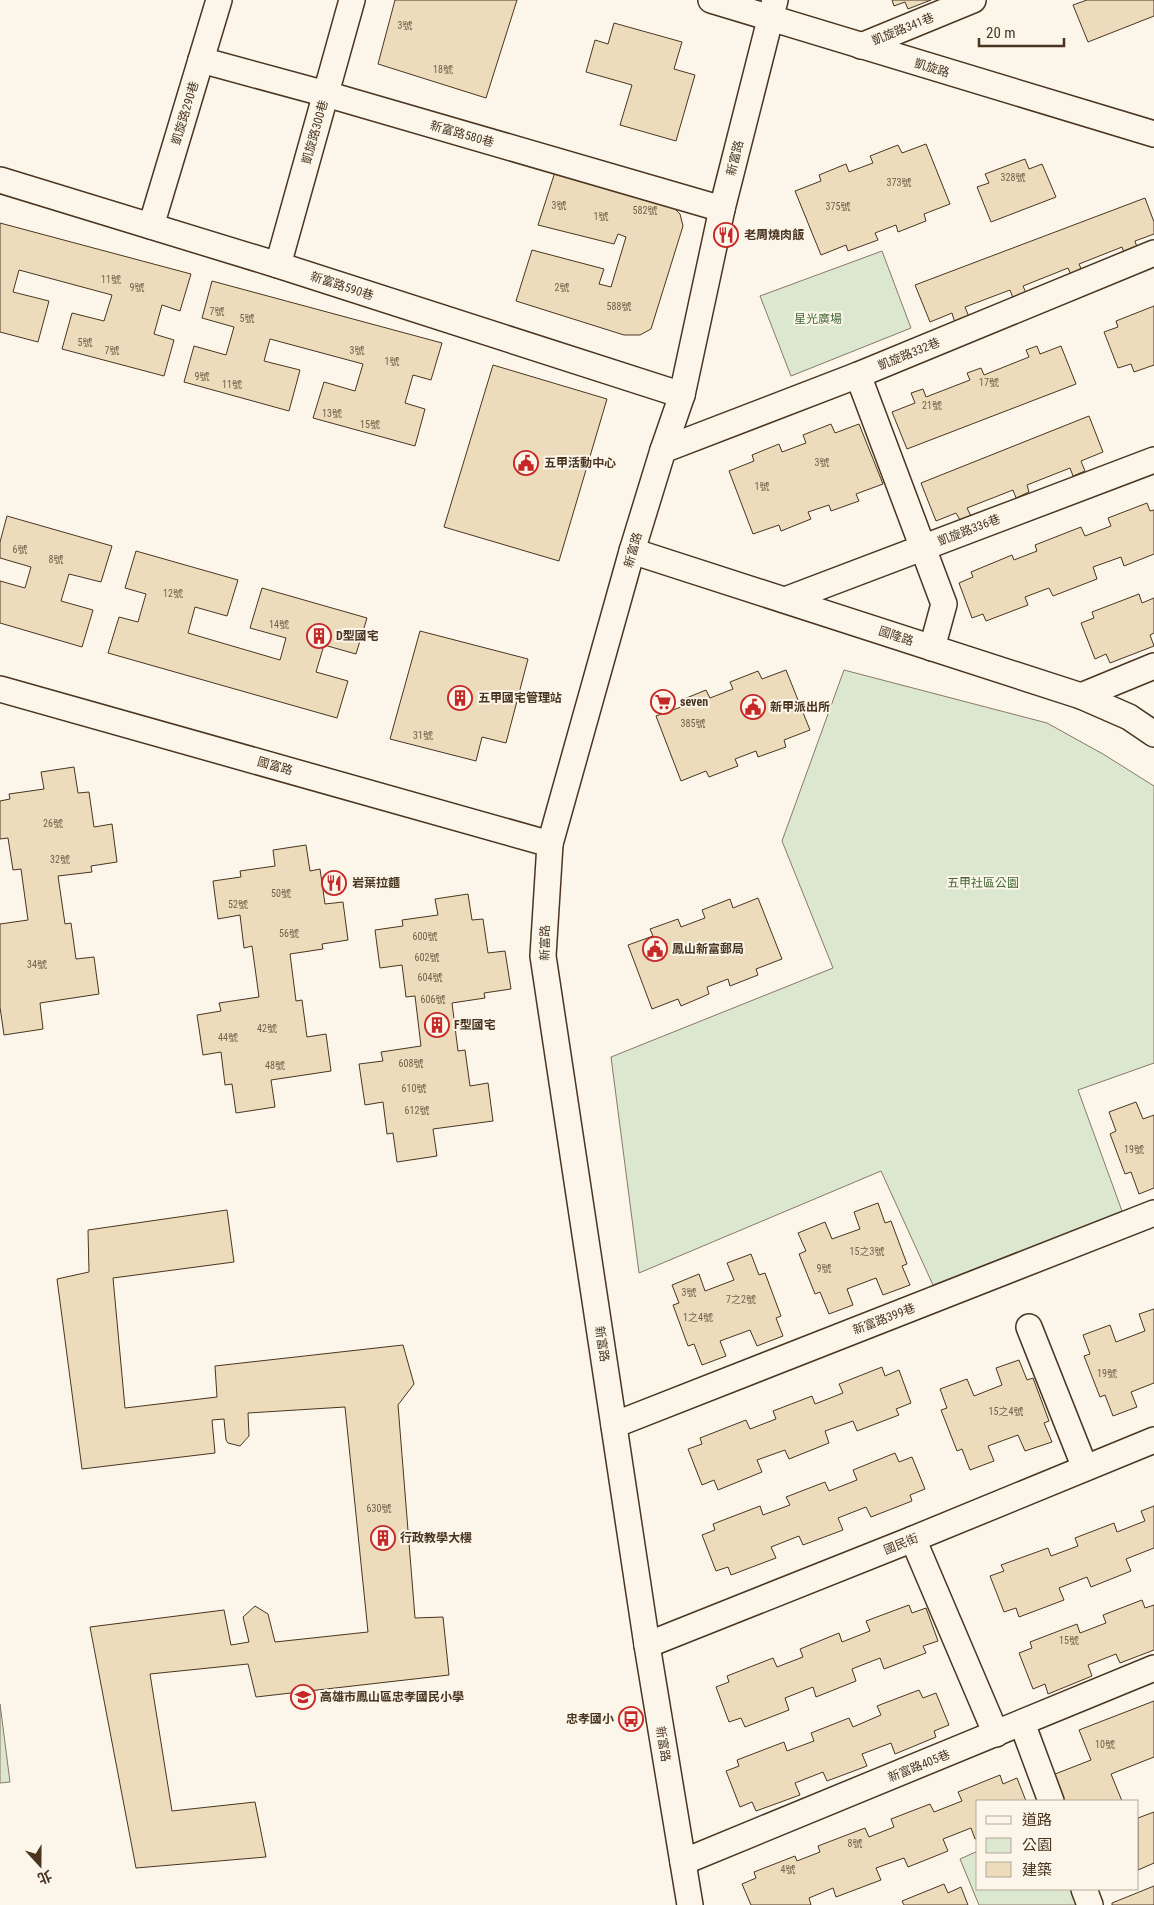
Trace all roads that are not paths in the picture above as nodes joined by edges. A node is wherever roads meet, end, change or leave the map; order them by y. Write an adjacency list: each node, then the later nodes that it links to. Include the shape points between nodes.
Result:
1 (219, 0): 7 (street, 凱旋路290巷)
2 (352, 0): 8 (street, 凱旋路300巷)
3 (711, 0): 5 (street, 凱旋路)
4 (973, 0): 6 (street, 凱旋路341巷)
5 (773, 9): 6 (street, 凱旋路); 11 (street, 新富路)
6 (861, 46): 9 (street, 凱旋路)
7 (201, 60): 8 (street, 新富路580巷); 12 (street, 凱旋路290巷)
8 (326, 94): 11 (street, 新富路580巷); 14 (street, 凱旋路300巷)
9 (1154, 134)
10 (0, 180): 12 (street, 新富路590巷)
11 (722, 209): 16 (street, 新富路)
12 (151, 226): 14 (street, 新富路590巷)
13 (1154, 252): 15 (street, 凱旋路332巷)
14 (278, 265): 16 (street, 新富路590巷)
15 (858, 375): 17 (street, 凱旋路332巷); 19 (street)
16 (682, 395): 17 (street, 新富路)
17 (663, 450): 20 (street, 新富路)
18 (1154, 460): 19 (street, 凱旋路336巷)
19 (923, 548): 21 (street, 凱旋路336巷); 22 (street, via 944,604)
20 (632, 552): 21 (street, 國隆路); 27 (street, 新富路)
21 (785, 600): 22 (street, 國隆路)
22 (932, 648): 25 (street, 國隆路)
23 (1154, 666): 25 (street)
24 (0, 688): 27 (street, 國富路)
25 (1081, 696): 26 (street, 國隆路, via 1128,717)
26 (1154, 734)
27 (550, 844): 30 (street, 新富路, via 543,956)
28 (1154, 1212): 30 (street, 新富路399巷)
29 (1029, 1327): 32 (street)
30 (614, 1425): 34 (street, 新富路)
31 (1154, 1440): 32 (street, 國民街)
32 (1085, 1468): 33 (street, 國民街)
33 (913, 1539): 34 (street, 國民街); 37 (street)
34 (647, 1645): 39 (street, 新富路)
35 (1154, 1668): 36 (street, 新富路405巷)
36 (1022, 1723): 37 (street, 新富路405巷); 38 (street)
37 (996, 1734): 39 (street, 新富路405巷)
38 (1051, 1800)
39 (683, 1862): 41 (street, 新富路)
40 (1084, 1890): 42 (street)
41 (690, 1905)
42 (1090, 1905)

